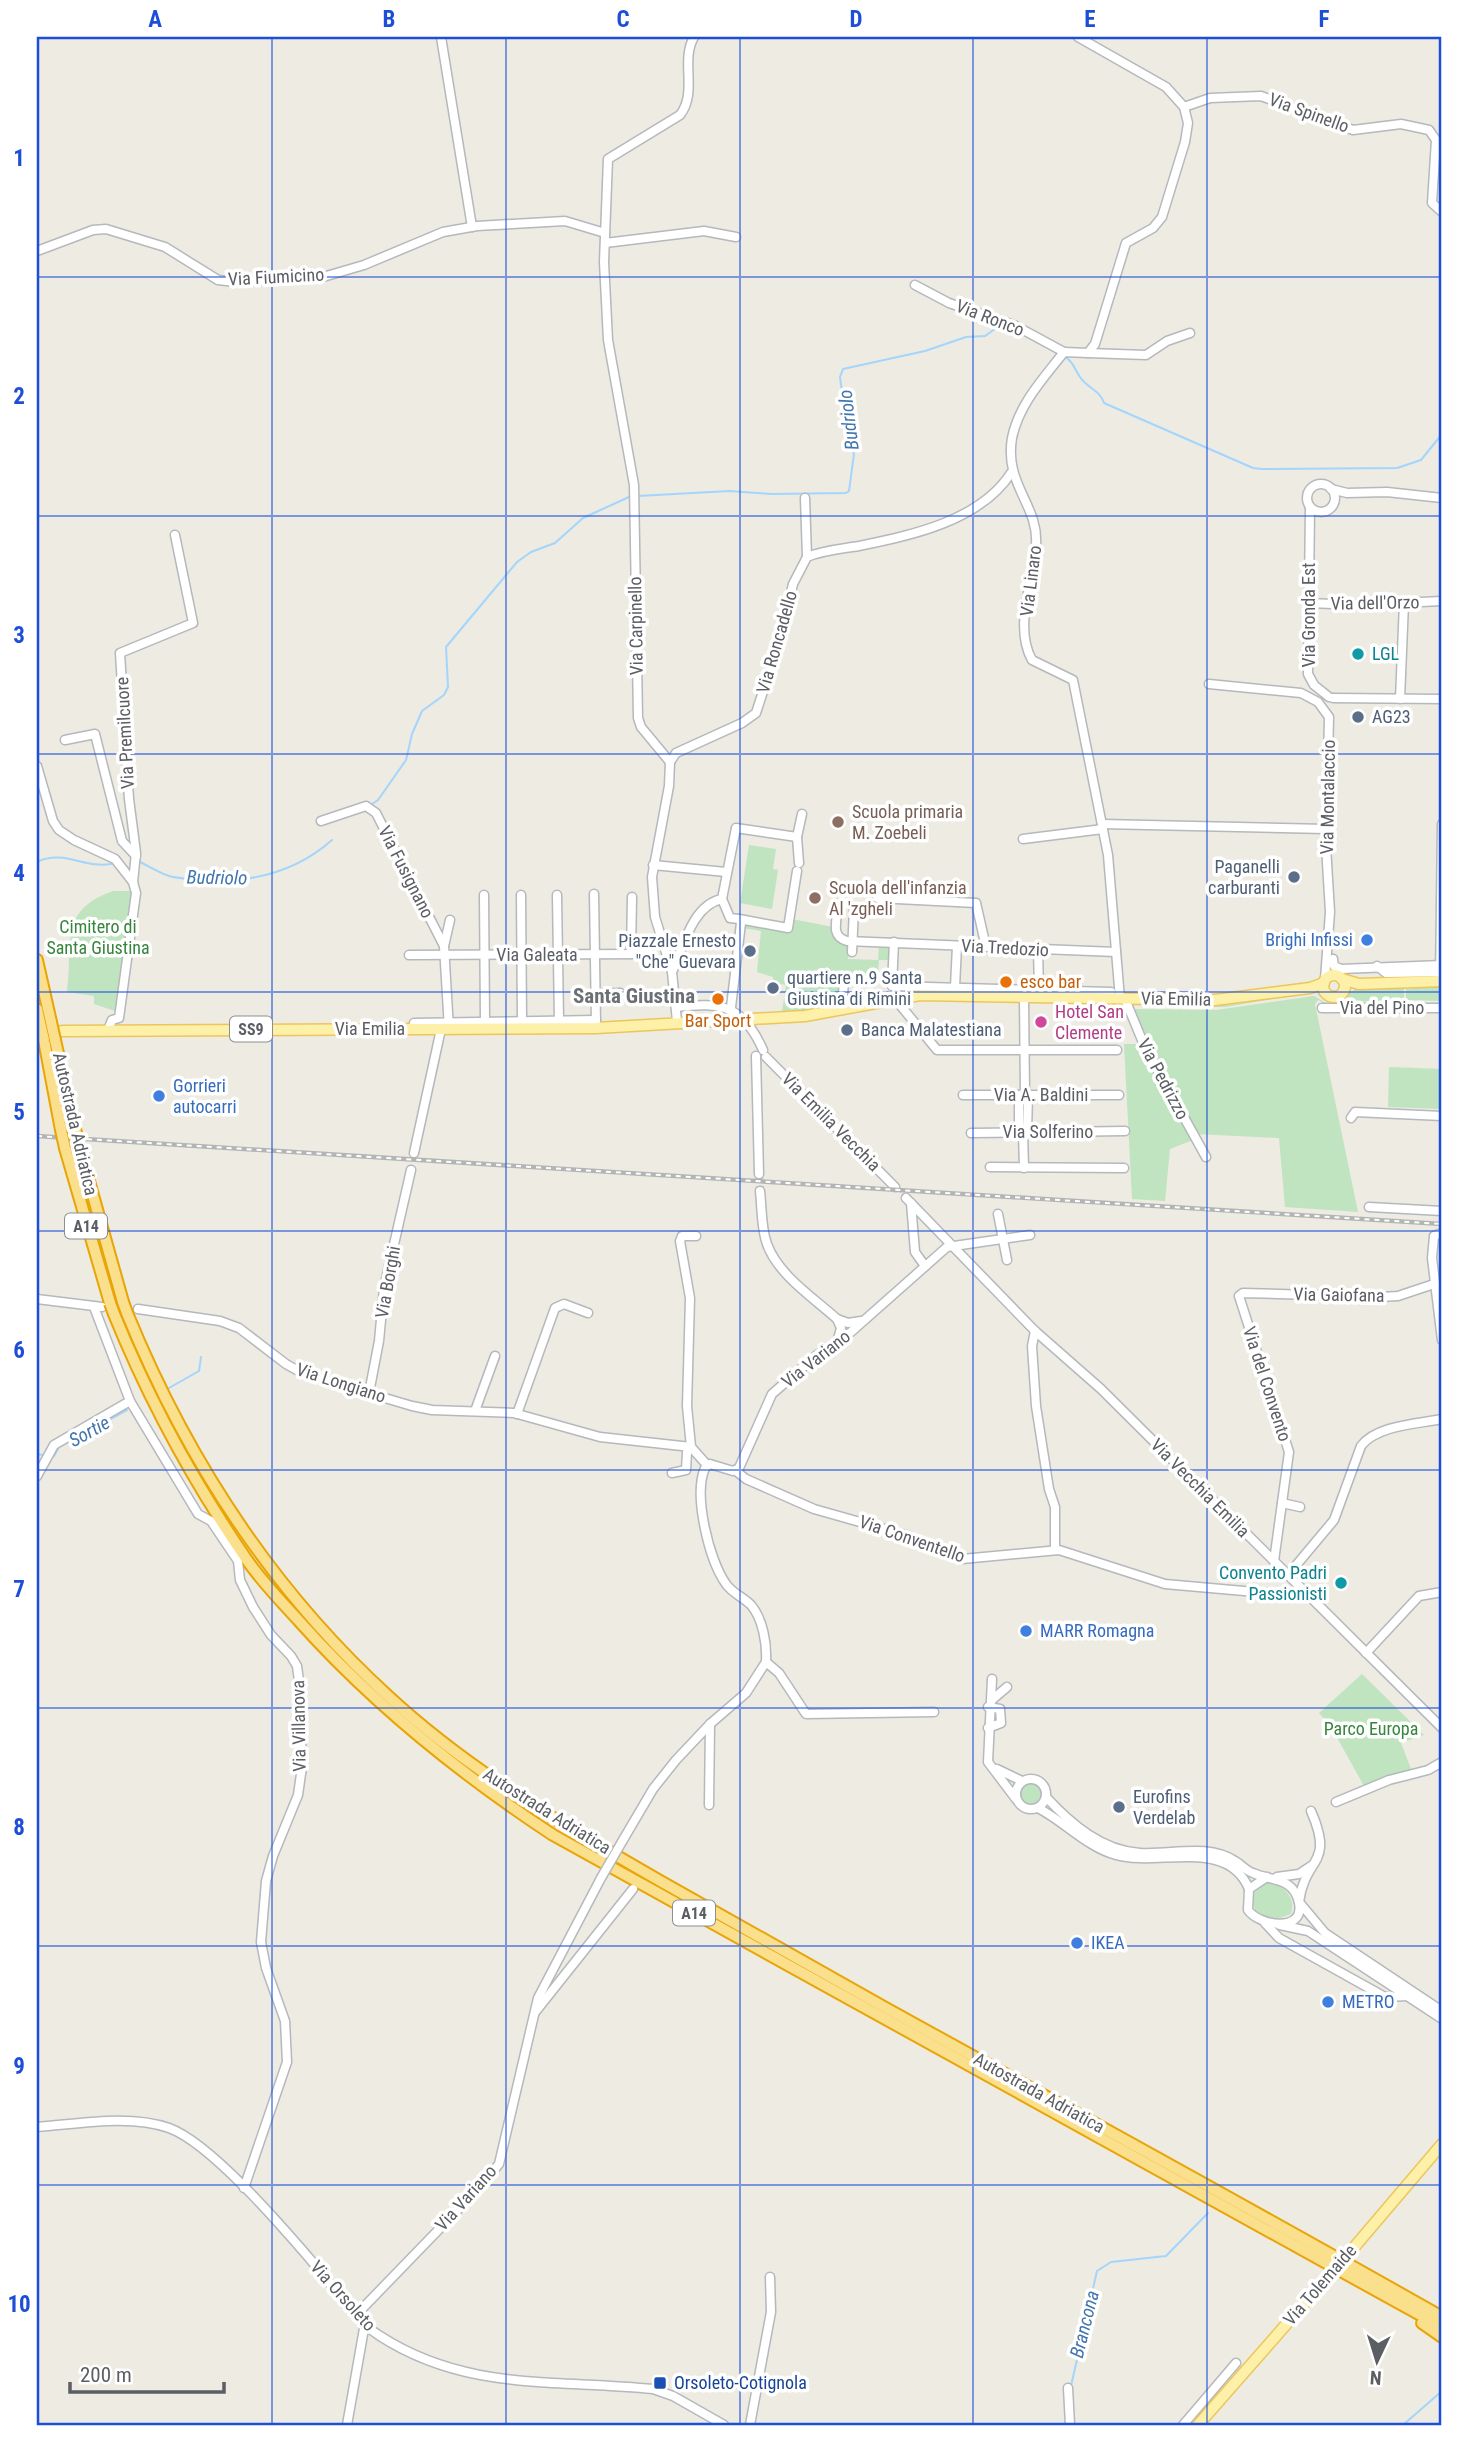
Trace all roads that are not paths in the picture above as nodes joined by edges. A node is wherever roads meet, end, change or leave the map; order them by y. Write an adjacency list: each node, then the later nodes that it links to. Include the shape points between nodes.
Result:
1 (442, 37): 6 (street)
2 (694, 37): 7 (street, via 688,48 685,108 608,159)
3 (1078, 37): 4 (street, via 1166,87)
4 (1184, 107): 5 (street, Via Spinello, via 1210,98 1261,96 1353,130 1401,124 1429,130 1436,139 1432,203); 14 (street, via 1188,123 1185,142 1162,217 1123,248 1103,320)
5 (1442, 212)
6 (472, 227): 7 (street, Via Fiumicino, via 565,221); 10 (street, Via Fiumicino, via 443,232 323,277 235,282 218,280 165,247 106,229)
7 (605, 233): 9 (street, Via Carpinello)
8 (736, 237): 9 (street, via 704,231)
9 (605, 243): 35 (street, Via Carpinello, via 608,340 634,485 638,718)
10 (37, 251)
11 (915, 285): 13 (street, Via Ronco, via 949,303 1016,326)
12 (1190, 333): 14 (street, via 1146,355)
13 (1064, 352): 14 (street); 15 (street, Via Linaro, via 1021,413 1012,438)
14 (1088, 353)
15 (1011, 473): 25 (street, via 991,496 950,520 888,540); 40 (street, Via Linaro, via 1035,530 1026,646 1032,660 1076,685)
16 (1331, 489): 17 (street); 20 (street); 21 (street, via 1323,484 1311,488 1307,497)
17 (1348, 493): 19 (street); 20 (street)
18 (805, 498): 25 (street, Via Roncadello)
19 (1442, 498)
20 (1335, 499): 22 (street, via 1332,507)
21 (1310, 507): 22 (street); 23 (street, Via Gronda Est)
22 (1320, 512): 23 (street)
23 (1310, 523): 27 (street, Via Gronda Est)
24 (175, 535): 44 (street, Via Premilcuore, via 193,623 120,653)
25 (807, 557): 35 (street, Via Roncadello, via 793,584 782,636 756,713 676,753)
26 (1442, 601): 28 (street, Via dell'Orzo)
27 (1308, 603): 28 (street, Via dell'Orzo); 30 (street, Via Gronda Est, via 1308,674)
28 (1404, 603): 31 (street)
29 (1209, 684): 33 (street, Via Montalaccio, via 1301,693 1318,702)
30 (1331, 699): 31 (street); 33 (street)
31 (1400, 699): 32 (street)
32 (1442, 699)
33 (1329, 717): 41 (street, Via Montalaccio)
34 (65, 740): 44 (street, Via Premilcuore, via 94,734 122,841)
35 (670, 762): 45 (street)
36 (37, 766): 47 (street, via 59,830 115,859)
37 (802, 814): 42 (street)
38 (321, 821): 64 (street, Via Fusignano, via 359,807 371,808)
39 (1442, 824): 77 (street)
40 (1103, 827): 41 (street); 43 (street); 66 (street, Via Linaro)
41 (1326, 829): 75 (street, Via Montalaccio)
42 (797, 838): 46 (street, via 736,828); 57 (street, via 798,867 788,928)
43 (1023, 839)
44 (136, 856): 47 (street, Via Premilcuore)
45 (653, 866): 46 (street); 76 (street, via 655,917)
46 (726, 872): 54 (street)
47 (133, 882): 108 (street, Via Premilcuore, via 136,893)
48 (594, 894): 68 (street)
49 (484, 895): 71 (street)
50 (521, 895): 72 (street)
51 (557, 895): 73 (street)
52 (632, 897): 67 (street)
53 (877, 898): 62 (street, via 976,903)
54 (722, 899): 57 (street, via 730,918); 76 (street, via 710,903 697,919)
55 (838, 904): 59 (street, via 836,935)
56 (855, 908): 59 (street)
57 (738, 919): 94 (street, via 741,927)
58 (450, 920): 64 (street, Via Fusignano)
59 (853, 941): 60 (street, Via Tredozio); 65 (street)
60 (894, 942): 61 (street, Via Tredozio); 83 (street, via 892,986)
61 (957, 946): 62 (street, Via Tredozio); 82 (street)
62 (986, 947): 63 (street, Via Tredozio)
63 (1038, 949): 66 (street, Via Tredozio); 84 (street)
64 (444, 951): 70 (street); 71 (street, Via Galeata); 107 (street, Via Fusignano)
65 (852, 952)
66 (1116, 952): 91 (street, Via Linaro)
67 (631, 953): 68 (street, Via Galeata); 69 (street, Via Galeata)
68 (594, 954): 73 (street, Via Galeata); 88 (street)
69 (650, 954)
70 (409, 955)
71 (484, 955): 72 (street, Via Galeata); 100 (street)
72 (521, 955): 73 (street, Via Galeata); 101 (street)
73 (557, 955): 102 (street)
74 (37, 960): 104 (highway, Autostrada Adriatica / A14)
75 (1330, 963): 77 (street); 78 (street); 81 (street, Via Montalaccio)
76 (672, 972): 93 (street)
77 (1441, 973): 80 (main road, Via Emilia / SS9)
78 (1341, 978): 80 (main road, Via Emilia / SS9); 81 (main road, Via Emilia / SS9, via 1332,975); 87 (main road)
79 (844, 980): 98 (street)
80 (1359, 984): 87 (main road, Via Emilia / SS9)
81 (1325, 985): 87 (main road, Via Emilia / SS9, via 1336,997); 91 (main road, Via Emilia / SS9, via 1215,1000)
82 (955, 987): 83 (street, Via Emilia); 89 (street, Via Emilia)
83 (920, 991): 89 (main road, Via Emilia / SS9); 92 (main road, Via Emilia / SS9)
84 (1039, 991): 85 (street, Via Emilia); 89 (street, Via Emilia)
85 (1111, 992)
86 (620, 993): 88 (street)
87 (1343, 993)
88 (596, 994): 106 (street)
89 (999, 994): 90 (main road, Via Emilia / SS9)
90 (1024, 998): 91 (main road, Via Emilia / SS9); 110 (street)
91 (1122, 999): 122 (street, Via Pedrizzo)
92 (897, 1000): 98 (main road, Via Emilia / SS9); 110 (street, via 937,1049)
93 (676, 1007): 94 (street); 103 (street)
94 (731, 1007): 99 (street)
95 (1322, 1008): 96 (street, Via del Pino)
96 (1442, 1008)
97 (37, 1009): 104 (highway, Autostrada Adriatica / A14)
98 (842, 1010): 99 (main road, Via Emilia / SS9)
99 (741, 1018): 103 (main road, Via Emilia / SS9); 112 (street, Via Emilia Vecchia, via 751,1025)
100 (485, 1021): 101 (street, Via Emilia); 107 (street, Via Emilia)
101 (522, 1021): 102 (street, Via Emilia)
102 (559, 1021): 106 (street, Via Emilia)
103 (677, 1021): 106 (main road, Via Emilia / SS9)
104 (46, 1023): 109 (highway, Autostrada Adriatica / A14, bridge)
105 (414, 1023): 107 (street, Via Emilia)
106 (596, 1024): 107 (main road, Via Emilia / SS9)
107 (446, 1026): 108 (main road, Via Emilia / SS9); 121 (street)
108 (114, 1030): 109 (main road, Via Emilia / SS9)
109 (53, 1037): 143 (highway, Autostrada Adriatica / A14, bridge, via 61,1130); 144 (highway, Autostrada Adriatica / A14, bridge, via 80,1149)
110 (1024, 1050): 111 (street); 114 (street)
111 (1117, 1050)
112 (761, 1055): 127 (street, via 755,1071); 128 (street, Via Emilia Vecchia)
113 (963, 1095): 114 (street, Via A. Baldini)
114 (1024, 1095): 115 (street, Via A. Baldini); 119 (street)
115 (1119, 1095)
116 (1442, 1116): 117 (street, via 1355,1112)
117 (1351, 1118)
118 (1125, 1131): 119 (street, Via Solferino)
119 (1023, 1132): 120 (street, Via Solferino); 124 (street)
120 (971, 1133)
121 (414, 1153)
122 (1206, 1157)
123 (990, 1167): 124 (street)
124 (1024, 1168): 125 (street)
125 (1124, 1168)
126 (411, 1170): 150 (street, Via Borghi, via 384,1288)
127 (759, 1174)
128 (895, 1187)
129 (760, 1191): 146 (street, via 770,1252 784,1271)
130 (1369, 1207): 131 (street)
131 (1442, 1212)
132 (998, 1214): 136 (street)
133 (1442, 1233): 140 (street, via 1432,1244)
134 (696, 1236): 155 (street, via 682,1236 680,1241 691,1310 687,1397)
135 (1030, 1236): 136 (street)
136 (1003, 1238): 137 (street); 138 (street)
137 (953, 1246): 139 (street, Via Variano); 139 (street, via 909,1201 915,1252); 147 (street, Via Vecchia Emilia)
138 (1007, 1260)
139 (925, 1266): 146 (street, Via Variano, via 864,1320)
140 (1434, 1284): 141 (street, Via Gaiofana, via 1381,1297); 148 (street)
141 (1243, 1293): 160 (street, Via del Convento, via 1240,1303 1289,1452)
142 (37, 1299): 143 (street)
143 (105, 1308): 151 (street, Via Villanova); 200 (highway, Autostrada Adriatica / A14, via 171,1438 248,1562 344,1671 438,1755 553,1835)
144 (129, 1308): 150 (street, Via Longiano, via 220,1321 239,1328 295,1369); 201 (highway, Autostrada Adriatica / A14, via 152,1374 181,1433 258,1555 338,1647 439,1739 570,1829)
145 (588, 1313): 153 (street, via 564,1304 555,1308)
146 (847, 1328): 157 (street, Via Variano, via 772,1394)
147 (1035, 1331): 162 (street, via 1036,1406 1056,1514); 163 (street, Via Vecchia Emilia, via 1101,1389)
148 (1442, 1340)
149 (495, 1356): 152 (street)
150 (369, 1393): 152 (street, Via Longiano, via 432,1410)
151 (130, 1401): 159 (street, via 54,1445); 199 (street, Via Villanova, via 198,1514 211,1521 238,1561 240,1580 253,1607 297,1666 302,1767 298,1795 266,1881 261,1942 285,2021 287,2062)
152 (475, 1412): 153 (street, Via Longiano)
153 (517, 1414): 155 (street, Via Longiano, via 600,1437)
154 (1442, 1419): 164 (street, via 1367,1439 1334,1520)
155 (691, 1447): 156 (street); 158 (street, via 686,1470)
156 (707, 1465): 157 (street); 168 (street, via 701,1484 705,1526 721,1576 757,1615)
157 (736, 1471): 162 (street, Via Conventello, via 814,1509 906,1535 954,1557 986,1559)
158 (672, 1472)
159 (37, 1476)
160 (1282, 1503): 161 (street); 163 (street, Via del Convento)
161 (1300, 1507)
162 (1055, 1550): 166 (street, Via Conventello, via 1165,1584)
163 (1274, 1561): 164 (street, Via Vecchia Emilia)
164 (1287, 1575): 166 (street, Via Vecchia Emilia)
165 (1442, 1592): 167 (street, via 1419,1596)
166 (1310, 1597): 167 (street, Via Vecchia Emilia)
167 (1366, 1653): 175 (street, Via Vecchia Emilia)
168 (766, 1662): 172 (street, via 779,1673 806,1714); 173 (street, Via Variano, via 746,1693)
169 (992, 1679): 171 (street)
170 (1006, 1687): 171 (street)
171 (990, 1707): 174 (street)
172 (934, 1712)
173 (710, 1724): 176 (street, Via Variano); 177 (street)
174 (989, 1728): 179 (street, via 995,1768); 181 (street, via 989,1767)
175 (1442, 1728)
176 (700, 1735): 177 (street); 195 (street, Via Variano, bridge, via 653,1789 622,1840 550,1971)
177 (709, 1740): 183 (street)
178 (1442, 1762): 182 (street)
179 (1022, 1781): 180 (street, via 1037,1780); 181 (street)
180 (1046, 1797): 184 (street); 187 (street, via 1081,1829 1114,1847 1140,1853 1212,1853)
181 (1016, 1799): 184 (street, via 1024,1809)
182 (1336, 1802)
183 (709, 1805)
184 (1038, 1808): 189 (street, via 1099,1849 1139,1859 1210,1858 1238,1872)
185 (1311, 1811): 186 (street, via 1321,1836)
186 (1316, 1862): 187 (street, via 1299,1874); 190 (street)
187 (1270, 1877): 189 (street); 190 (street, via 1292,1889)
188 (634, 1889): 195 (street, Via Variano)
189 (1249, 1889): 191 (street, via 1248,1910)
190 (1299, 1902): 192 (street, via 1297,1917); 194 (street, via 1325,1933)
191 (1265, 1923): 192 (street); 193 (street, via 1279,1938 1385,1997)
192 (1279, 1925): 193 (street, via 1308,1931)
193 (1409, 1996): 196 (street)
194 (1442, 2011)
195 (533, 2013): 204 (street, Via Variano, via 499,2164)
196 (1442, 2019)
197 (37, 2127): 199 (street, Via Orsoleto, via 114,2122 168,2128 190,2139)
198 (1442, 2144): 216 (main road, Via Tolemaide, bridge)
199 (244, 2188): 204 (street, Via Orsoleto)
200 (1278, 2237): 207 (highway, Autostrada Adriatica / A14); 208 (highway)
201 (1351, 2265): 203 (highway); 205 (highway, Autostrada Adriatica / A14)
202 (770, 2277): 213 (street, via 770,2319)
203 (1442, 2310)
204 (357, 2314): 206 (street, Via Orsoleto)
205 (1442, 2317)
206 (365, 2323): 211 (street); 212 (street, Via Orsoleto, via 397,2346 447,2369 513,2381 653,2389)
207 (1442, 2327)
208 (1442, 2337)
209 (1236, 2363): 215 (street)
210 (1068, 2388): 214 (street)
211 (347, 2425)
212 (724, 2425)
213 (750, 2425)
214 (1070, 2425)
215 (1183, 2425)
216 (1198, 2425)

